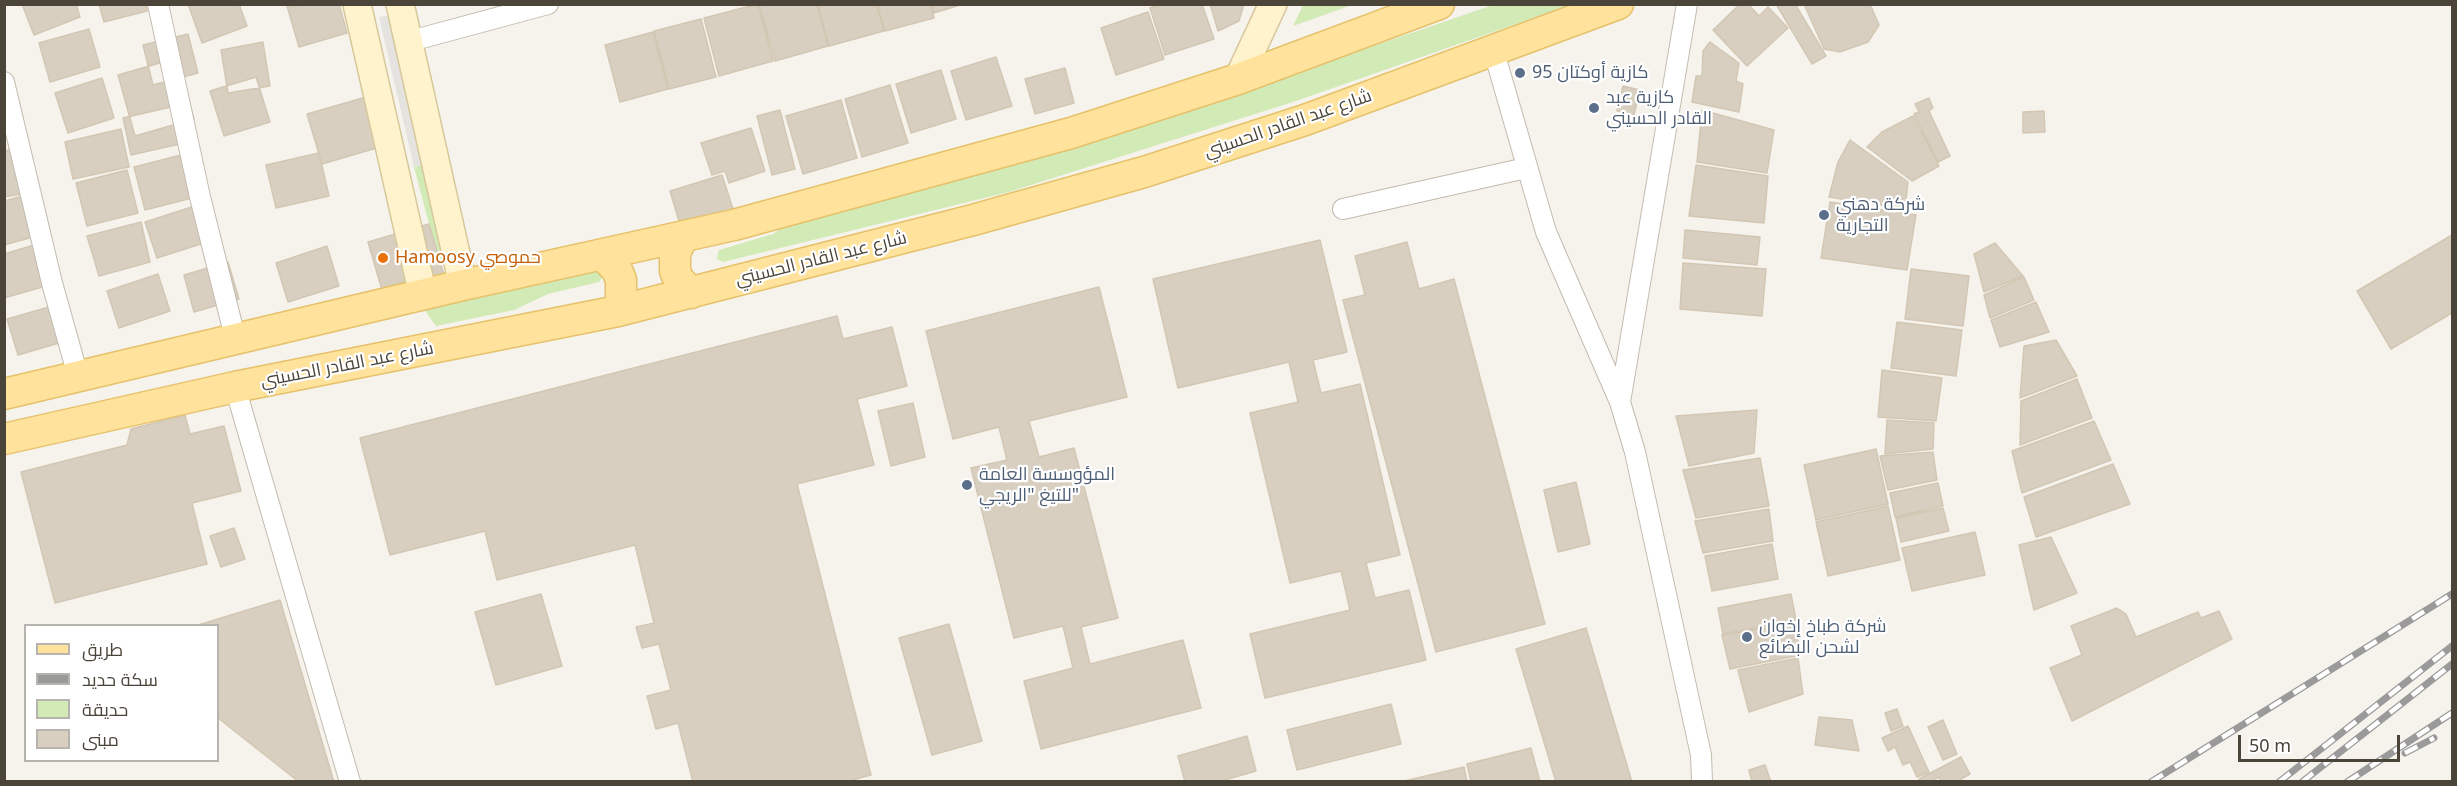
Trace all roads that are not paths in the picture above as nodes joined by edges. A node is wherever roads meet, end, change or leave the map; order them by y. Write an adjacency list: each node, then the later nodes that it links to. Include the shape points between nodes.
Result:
1 (158, 4): 21 (street)
2 (357, 4): 19 (street)
3 (400, 4): 9 (street)
4 (548, 4): 9 (street)
5 (1273, 4): 11 (street)
6 (1439, 4): 11 (main road)
7 (1618, 4): 10 (main road, شارع عبد القادر الحسيني)
8 (1687, 4): 25 (street)
9 (407, 42): 17 (street)
10 (1494, 52): 13 (street); 18 (main road, شارع عبد القادر الحسيني, via 1305,120 1144,172)
11 (1238, 79): 15 (main road, via 1071,133)
12 (4, 82): 22 (street)
13 (1526, 168): 14 (street); 25 (street, via 1546,232)
14 (1343, 209)
15 (683, 236): 16 (main road); 18 (main road, via 675,253 675,271)
16 (603, 255): 17 (main road); 20 (main road, via 621,280)
17 (464, 285): 19 (main road)
18 (691, 293): 20 (main road, شارع عبد القادر الحسيني)
19 (423, 295): 21 (main road)
20 (618, 311): 23 (main road, شارع عبد القادر الحسيني)
21 (236, 341): 22 (main road)
22 (78, 376): 24 (main road)
23 (235, 387): 26 (main road, شارع عبد القادر الحسيني); 27 (street)
24 (4, 394)
25 (1620, 402): 28 (street, via 1635,452 1701,755)
26 (4, 439)
27 (350, 782)
28 (1702, 782)

